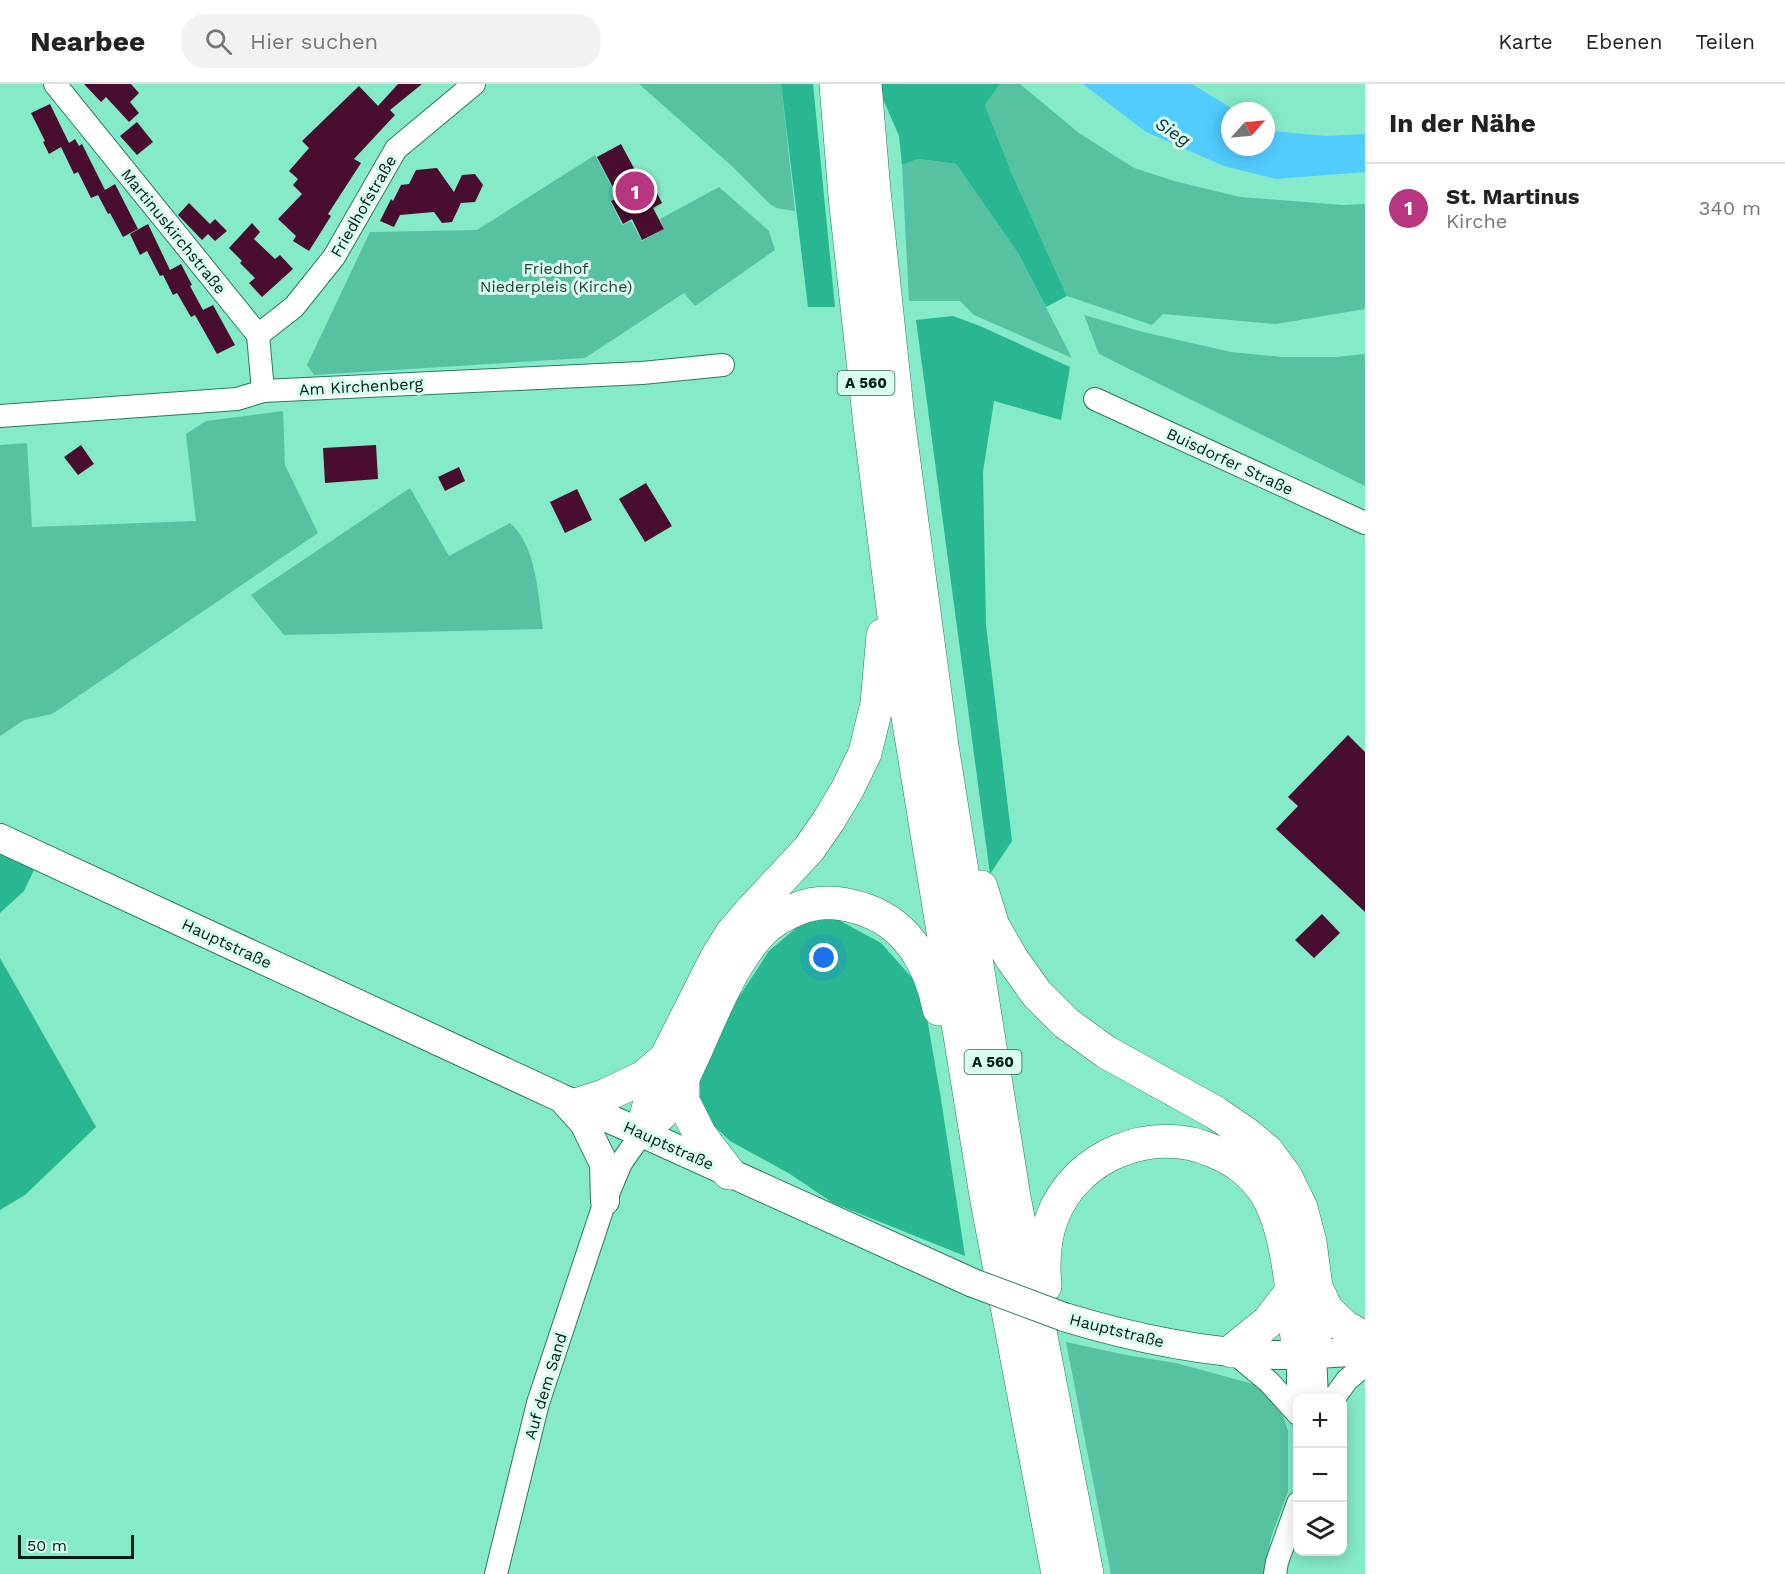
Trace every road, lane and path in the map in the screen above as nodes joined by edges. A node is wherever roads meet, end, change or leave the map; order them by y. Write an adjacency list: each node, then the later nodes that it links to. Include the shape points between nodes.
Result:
1 (474, 84): 5 (street, Friedhofstraße, via 396,149 334,257 294,307)
2 (836, 84): 11 (highway, A 560, via 845,196)
3 (865, 84): 12 (highway, A 560, via 898,418)
4 (59, 85): 5 (street, Martinuskirchstraße)
5 (258, 335): 7 (street)
6 (723, 365): 7 (street, Am Kirchenberg, via 642,373)
7 (263, 391): 9 (street, Am Kirchenberg, via 237,399)
8 (1095, 399): 10 (street, Buisdorfer Straße)
9 (0, 416)
10 (1365, 523)
11 (888, 568): 14 (highway, via 877,704 865,753 847,790 809,849 732,933 716,959); 16 (highway, A 560, via 902,680)
12 (942, 746): 20 (highway, via 956,768 971,854 993,926 1018,968 1066,1023 1106,1052 1216,1113 1267,1151 1301,1208 1310,1242); 26 (highway, A 560, via 1014,1197)
13 (0, 838): 15 (main road, Hauptstraße)
14 (674, 1068): 15 (highway, via 604,1096); 16 (highway, via 747,948 764,928 808,905 854,905 899,928 918,952 935,987 953,1081); 17 (highway, via 667,1109); 18 (highway, via 683,1101 700,1135)
15 (569, 1102): 17 (main road, Hauptstraße); 19 (main road, via 604,1164)
16 (972, 1119): 33 (highway, A 560)
17 (642, 1132): 18 (main road, Hauptstraße); 19 (street, Auf dem Sand, via 621,1162)
18 (729, 1173): 22 (main road, Hauptstraße, bridge, via 973,1283 1064,1317 1175,1344)
19 (605, 1202): 32 (street, Auf dem Sand, via 538,1403)
20 (1303, 1289): 21 (highway, via 1345,1327); 22 (highway); 24 (highway); 26 (highway, via 1277,1216 1264,1190 1246,1168 1201,1145 1173,1140 1143,1142 1115,1151 1088,1168 1065,1192 1052,1218 1044,1275 1054,1350)
21 (1365, 1338)
22 (1233, 1351): 24 (main road, Hauptstraße); 30 (street)
23 (1365, 1351): 24 (main road, Hauptstraße)
24 (1307, 1355): 27 (street); 28 (street)
25 (1365, 1365): 29 (street)
26 (1049, 1376): 34 (highway, A 560)
27 (1299, 1394)
28 (1316, 1394)
29 (1337, 1394)
30 (1293, 1408)
31 (1293, 1517): 35 (street)
32 (496, 1574)
33 (1058, 1574)
34 (1087, 1574)
35 (1275, 1574)

